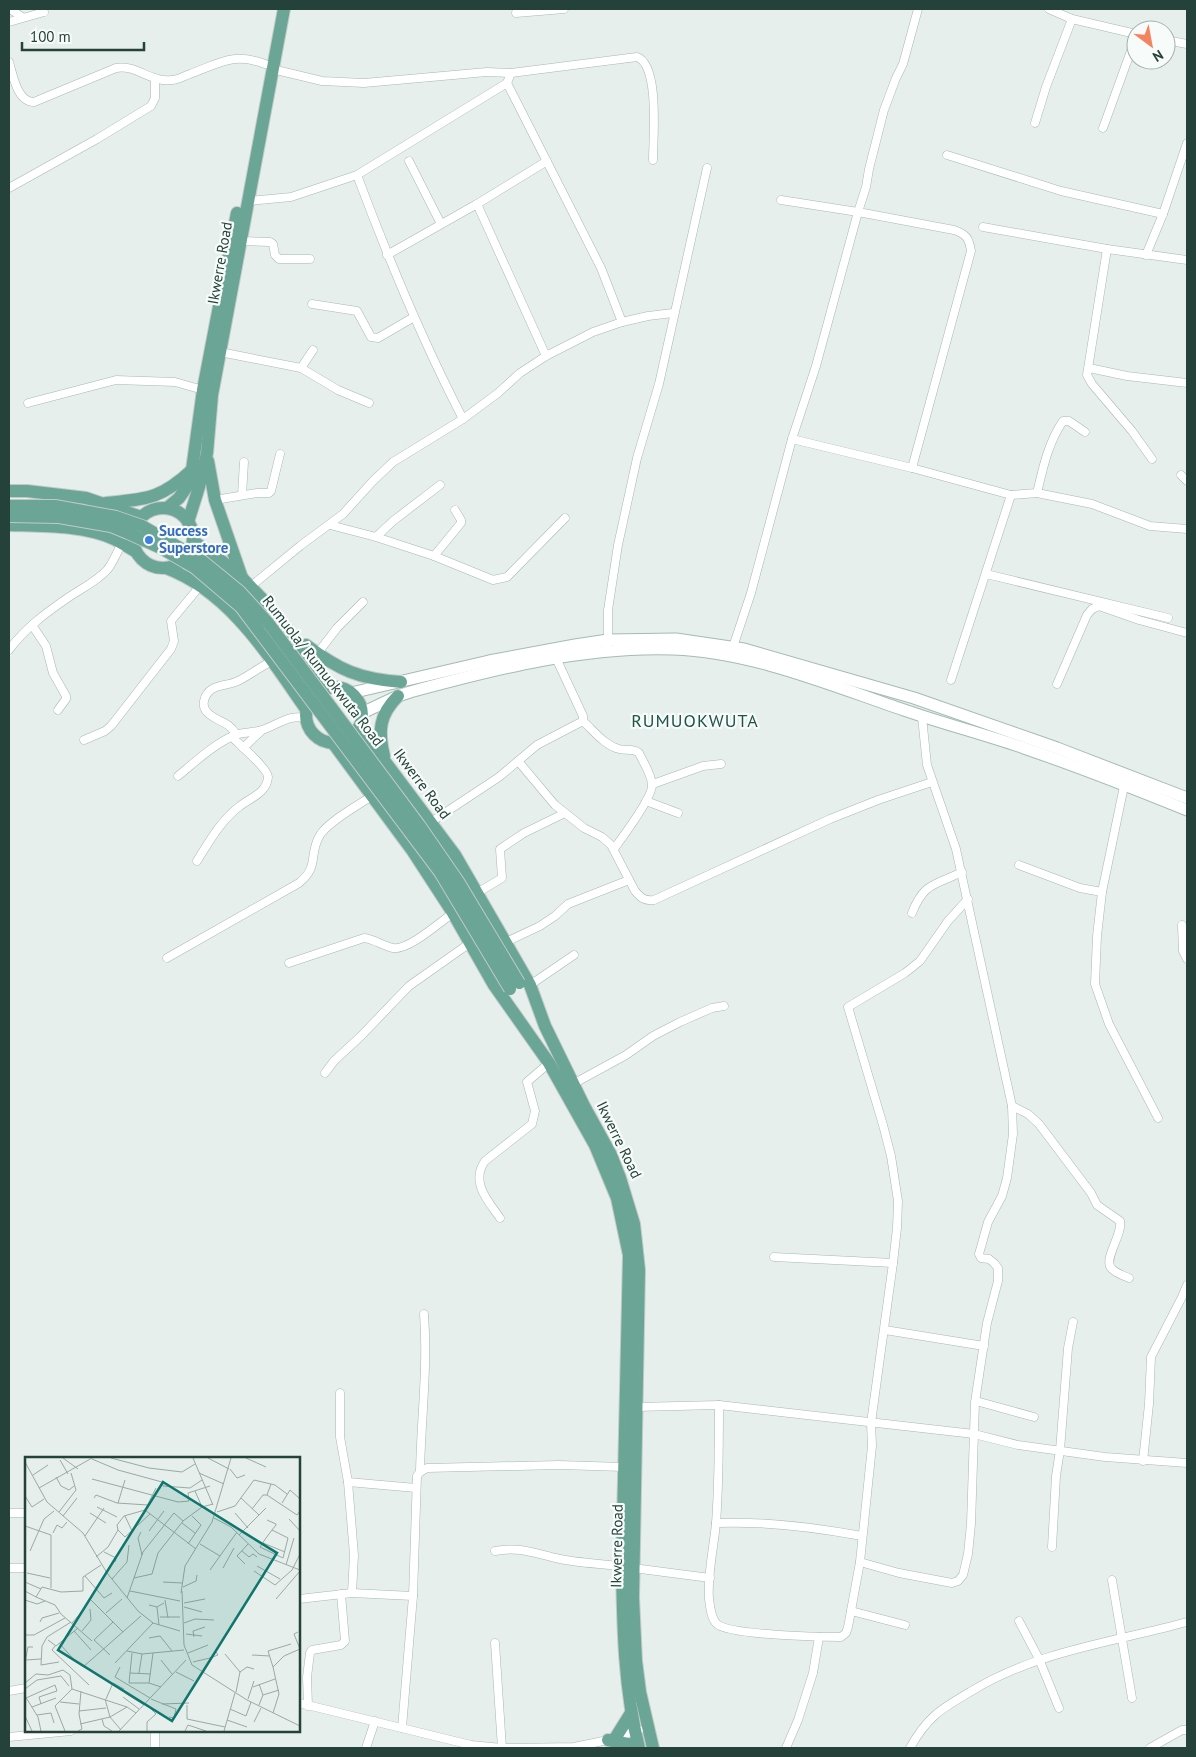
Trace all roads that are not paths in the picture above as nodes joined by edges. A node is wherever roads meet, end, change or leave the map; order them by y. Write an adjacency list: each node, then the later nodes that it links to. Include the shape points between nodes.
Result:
1 (10, 9): 9 (street)
2 (275, 9): 15 (main road, Ikwerre Road)
3 (284, 9): 15 (main road, Ikwerre Road)
4 (564, 9): 8 (street)
5 (918, 9): 32 (street, via 903,64 884,110)
6 (1049, 9): 10 (street)
7 (44, 12): 9 (street)
8 (516, 13)
9 (22, 17): 11 (street)
10 (1072, 19): 12 (street); 19 (street)
11 (9, 22)
12 (1126, 32)
13 (9, 62): 17 (street, via 21,96 28,102 124,66)
14 (1126, 63): 20 (street)
15 (269, 66): 16 (street, via 322,81 364,83 487,72); 17 (street, via 251,59 235,58 173,80); 30 (main road, Ikwerre Road); 52 (main road, Ikwerre Road)
16 (511, 73): 18 (street); 23 (street, via 640,58 650,74 654,107)
17 (155, 78): 28 (street, via 155,98 150,106)
18 (507, 83): 25 (street); 27 (street)
19 (1035, 123)
20 (1103, 128)
21 (1187, 143): 33 (street)
22 (947, 155): 33 (street, via 1061,191)
23 (653, 160)
24 (408, 161): 34 (street)
25 (547, 161): 31 (street); 45 (street, via 601,268)
26 (707, 168): 43 (street)
27 (357, 175): 30 (street, via 292,197); 38 (street)
28 (9, 188)
29 (781, 200): 32 (street)
30 (248, 201): 36 (main road, Ikwerre Road)
31 (477, 204): 34 (street); 48 (street)
32 (858, 212): 57 (street); 62 (street, via 954,230 970,240 971,251)
33 (1163, 214): 39 (street)
34 (441, 224): 38 (street)
35 (983, 227): 37 (street)
36 (241, 241): 40 (street, via 270,242 274,244 275,255 279,259); 47 (main road, Ikwerre Road)
37 (1107, 250): 39 (street); 50 (street)
38 (387, 255): 44 (street)
39 (1146, 255): 41 (street)
40 (310, 259)
41 (1187, 260)
42 (312, 304): 44 (street, via 357,311 371,338 378,338)
43 (673, 313): 45 (street); 97 (street, via 618,545 608,610)
44 (414, 317): 55 (street)
45 (622, 322): 48 (street, via 593,332)
46 (313, 350): 49 (street)
47 (220, 352): 49 (street); 58 (main road, Ikwerre Road)
48 (546, 356): 55 (street)
49 (301, 368): 54 (street, via 338,390)
50 (1089, 368): 51 (street); 60 (street, via 1087,375 1092,384)
51 (1187, 383)
52 (204, 390): 53 (street, via 175,382 116,380); 63 (main road, Ikwerre Road)
53 (28, 403)
54 (369, 403)
55 (463, 419): 81 (street, via 393,462)
56 (1085, 432): 68 (street, via 1069,421 1063,421 1046,456)
57 (792, 439): 62 (street); 98 (street)
58 (207, 453): 71 (main road); 79 (main road, Ikwerre Road)
59 (280, 454): 69 (street, via 271,491)
60 (1152, 459)
61 (244, 462): 69 (street)
62 (912, 468): 70 (street)
63 (192, 470): 72 (main road, via 159,495); 74 (main road, Ikwerre Road, via 188,485)
64 (1180, 475): 65 (street)
65 (1187, 481)
66 (440, 485): 83 (street)
67 (9, 491): 72 (main road, via 86,498)
68 (1037, 494): 70 (street); 82 (street, via 1092,504 1150,526)
69 (242, 495): 71 (street)
70 (1011, 495): 89 (street)
71 (215, 500): 90 (main road)
72 (101, 503): 77 (main road)
73 (9, 506): 151 (main road, Rumuola/ Rumuokwuta Road, bridge, via 55,506 116,517 142,526 202,561 240,592 269,624 419,825 459,883)
74 (167, 508): 77 (main road, via 156,509); 79 (main road)
75 (455, 510): 87 (street, via 461,523)
76 (9, 516): 151 (main road, Rumuola/ Rumuokwuta Road, bridge, via 60,517 111,526 162,548 194,567 241,607 440,872)
77 (141, 517): 86 (main road, via 132,536)
78 (565, 518): 87 (street, via 500,580)
79 (188, 522): 84 (main road)
80 (9, 525): 85 (main road, via 54,526 92,532)
81 (330, 525): 83 (street); 90 (street)
82 (1187, 529)
83 (376, 537): 87 (street)
84 (193, 542): 88 (main road, via 181,562); 90 (main road)
85 (122, 543): 86 (main road); 94 (street, via 103,574)
86 (135, 551): 88 (main road, via 149,565)
87 (434, 556)
88 (166, 568): 91 (main road, via 183,574)
89 (986, 574): 93 (street); 103 (street)
90 (246, 582): 95 (main road)
91 (200, 586): 102 (main road, via 230,610); 117 (street, via 172,621 174,644 161,663 112,726)
92 (363, 602): 100 (street, via 337,628)
93 (1168, 618)
94 (32, 625): 99 (street, via 19,635); 109 (street, via 46,646 52,673 66,696)
95 (290, 633): 100 (main road); 106 (main road)
96 (1187, 633): 105 (street, via 1099,606 1092,608)
97 (608, 645): 98 (main road, via 676,639); 101 (main road); 104 (main road, via 498,660); 112 (main road, via 737,657)
98 (733, 648): 128 (main road, via 914,698)
99 (9, 650)
100 (318, 654): 104 (main road, via 333,665 367,678)
101 (556, 658): 108 (main road, via 469,676); 113 (street)
102 (272, 661): 110 (main road); 116 (street, via 238,681 214,687 204,698 205,710 229,725)
103 (951, 680)
104 (401, 682): 107 (main road)
105 (1057, 684)
106 (329, 688): 107 (main road); 110 (main road, via 313,696)
107 (351, 693): 111 (main road, via 359,702)
108 (398, 696): 111 (main road); 121 (main road, via 389,705 381,724 380,742)
109 (58, 710)
110 (306, 713): 115 (street, via 288,717); 118 (main road, via 312,734)
111 (362, 713): 114 (main road)
112 (922, 717): 124 (street, via 924,747); 126 (main road, via 1024,748)
113 (584, 721): 120 (street, via 537,745); 125 (street, via 609,745 636,750)
114 (359, 727): 118 (main road, via 350,739); 121 (main road, Ikwerre Road)
115 (261, 730): 116 (street); 119 (street)
116 (234, 736): 119 (street); 123 (street)
117 (84, 740)
118 (333, 744): 127 (main road, Ikwerre Road)
119 (243, 748): 135 (street, via 263,768 268,778 261,793 222,822)
120 (518, 761): 131 (street); 133 (street)
121 (386, 764): 133 (main road, Ikwerre Road)
122 (721, 764): 125 (street, via 702,766)
123 (178, 776)
124 (932, 782): 137 (street); 138 (street, via 830,819 654,900 639,897)
125 (652, 784): 129 (street)
126 (1124, 786): 130 (main road); 139 (street)
127 (372, 796): 142 (main road, Ikwerre Road); 148 (street, via 320,834 308,876)
128 (1187, 798)
129 (646, 801): 132 (street); 134 (street)
130 (1187, 810)
131 (565, 813): 134 (street, via 602,837); 140 (street, via 500,849 502,878)
132 (678, 813)
133 (431, 822): 140 (main road, Ikwerre Road)
134 (614, 849): 138 (street)
135 (197, 861)
136 (1019, 865): 139 (street, via 1080,888)
137 (962, 872): 141 (street); 143 (street, via 931,885 921,894)
138 (629, 880): 145 (street, via 568,904 540,926)
139 (1102, 892): 158 (street, via 1095,984 1109,1024)
140 (478, 893): 145 (main road, Ikwerre Road)
141 (968, 899): 157 (street); 161 (street, via 920,961 848,1007 891,1156 898,1201)
142 (453, 912): 146 (main road, Ikwerre Road); 150 (street, via 415,941 400,948 364,938)
143 (912, 912)
144 (1182, 925): 149 (street, via 1183,951)
145 (506, 942): 151 (main road, Ikwerre Road)
146 (470, 944): 153 (main road, Ikwerre Road, via 494,986); 155 (street, via 409,986)
147 (574, 955): 151 (street)
148 (167, 958)
149 (1187, 959)
150 (289, 963)
151 (520, 986): 153 (main road); 156 (main road, Ikwerre Road)
152 (724, 1006): 156 (street, via 712,1008 666,1029)
153 (529, 1033): 154 (main road, Ikwerre Road)
154 (549, 1064): 159 (street, via 527,1082 535,1111 532,1124 485,1161 478,1175 484,1195); 179 (main road, Ikwerre Road, via 606,1169 626,1238 629,1271)
155 (325, 1073)
156 (573, 1084): 172 (main road, Ikwerre Road, via 614,1163 634,1224 639,1270)
157 (1012, 1106): 162 (street, via 1039,1124 1097,1205 1120,1221 1121,1231 1108,1263 1112,1270); 168 (street, via 1014,1134 1007,1178 1002,1196 988,1222 979,1254 998,1268)
158 (1158, 1118)
159 (500, 1218)
160 (774, 1257): 161 (street)
161 (893, 1262): 167 (street)
162 (1129, 1278)
163 (1187, 1284): 164 (street)
164 (1185, 1299): 177 (street, via 1151,1357)
165 (424, 1314): 180 (street, via 425,1381)
166 (1073, 1322): 176 (street)
167 (884, 1330): 168 (street); 174 (street)
168 (984, 1346): 170 (street)
169 (340, 1393): 181 (street, via 340,1437)
170 (976, 1401): 173 (street); 175 (street)
171 (719, 1405): 172 (street); 174 (street); 185 (street)
172 (636, 1407): 190 (main road, Ikwerre Road)
173 (1034, 1416)
174 (871, 1423): 175 (street); 186 (street, via 872,1446)
175 (974, 1434): 176 (street, via 1018,1445); 189 (street, via 969,1546 958,1581 934,1580)
176 (1060, 1450): 177 (street); 187 (street)
177 (1143, 1461): 178 (street)
178 (1187, 1463)
179 (624, 1467): 180 (street, via 501,1466 427,1468); 190 (main road, Ikwerre Road)
180 (420, 1472): 182 (street, via 416,1476)
181 (348, 1482): 182 (street); 195 (street, via 354,1555)
182 (416, 1488): 197 (street)
183 (9, 1513): 184 (street)
184 (25, 1513)
185 (716, 1523): 186 (street, via 810,1527); 193 (street)
186 (862, 1536): 189 (street)
187 (1052, 1547)
188 (495, 1550): 190 (street, via 524,1550 568,1560)
189 (860, 1562): 199 (street)
190 (628, 1567): 193 (street); 213 (main road, Ikwerre Road, via 624,1637); 216 (main road, Ikwerre Road)
191 (9, 1568): 192 (street)
192 (25, 1568)
193 (710, 1578): 203 (street, via 712,1615 724,1629)
194 (1112, 1580): 204 (street)
195 (352, 1593): 196 (street); 197 (street)
196 (341, 1594): 198 (street); 211 (street, via 345,1641 341,1645 310,1652)
197 (413, 1596): 215 (street)
198 (300, 1599)
199 (852, 1612): 202 (street); 203 (street, via 846,1633 841,1637)
200 (1019, 1621): 206 (street)
201 (1187, 1622): 204 (street)
202 (905, 1625)
203 (819, 1636): 227 (street, via 813,1673)
204 (1121, 1638): 206 (street); 209 (street)
205 (495, 1643): 225 (street)
206 (1039, 1659): 212 (street); 228 (street, via 988,1680 942,1708)
207 (25, 1688): 208 (street)
208 (9, 1691)
209 (1132, 1698)
210 (300, 1703): 211 (street)
211 (308, 1706): 214 (street)
212 (1060, 1708)
213 (631, 1713): 216 (main road, Ikwerre Road); 221 (main road)
214 (375, 1721): 215 (street); 224 (street)
215 (402, 1728): 225 (street, via 471,1745)
216 (642, 1730): 221 (street); 222 (main road, Ikwerre Road); 226 (main road, Ikwerre Road)
217 (1187, 1730): 229 (street)
218 (61, 1732): 220 (street)
219 (155, 1732): 223 (street)
220 (9, 1737)
221 (612, 1738): 222 (main road); 225 (street, via 574,1747)
222 (639, 1747)
223 (154, 1748)
224 (366, 1748)
225 (502, 1748)
226 (653, 1748)
227 (786, 1748)
228 (910, 1748)
229 (1150, 1748)

